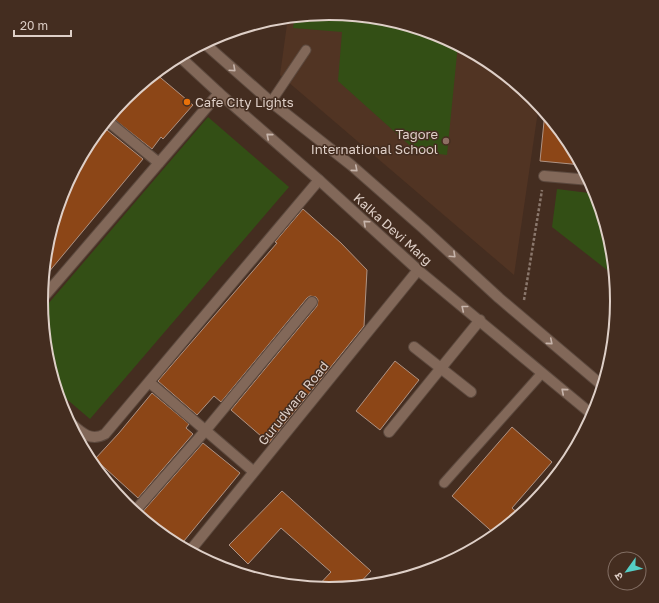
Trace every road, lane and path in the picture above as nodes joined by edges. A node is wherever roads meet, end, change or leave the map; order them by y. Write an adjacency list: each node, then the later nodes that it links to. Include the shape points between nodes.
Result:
1 (209, 47): 5 (street, Kalka Devi Marg, one-way to 5)
2 (306, 50): 5 (lane)
3 (184, 61): 4 (street, Kalka Devi Marg)
4 (219, 93): 7 (street); 10 (street, Kalka Devi Marg, one-way to 4)
5 (271, 102): 14 (street, Kalka Devi Marg, one-way to 14, via 351,165)
6 (111, 124): 7 (street)
7 (159, 163): 12 (street)
8 (544, 176): 9 (street); 14 (path)
9 (583, 179)
10 (319, 180): 11 (street, Kalka Devi Marg, one-way to 10); 19 (street)
11 (418, 270): 15 (street, Kalka Devi Marg, one-way to 11); 26 (street, Gurudwara Road)
12 (49, 287)
13 (312, 302): 24 (street)
14 (521, 317): 20 (street, Kalka Devi Marg, one-way to 20)
15 (480, 320): 17 (street); 18 (street, Kalka Devi Marg)
16 (414, 346): 17 (street)
17 (441, 368): 21 (street); 25 (street)
18 (542, 373): 22 (street, Kalka Devi Marg, one-way to 18); 27 (lane)
19 (149, 382): 23 (street, via 105,434 98,438); 24 (street)
20 (599, 382)
21 (471, 392)
22 (589, 412)
23 (80, 431)
24 (206, 431): 26 (street); 28 (street)
25 (389, 432)
26 (254, 472): 29 (street, Gurudwara Road)
27 (444, 484)
28 (138, 508)
29 (193, 547)

